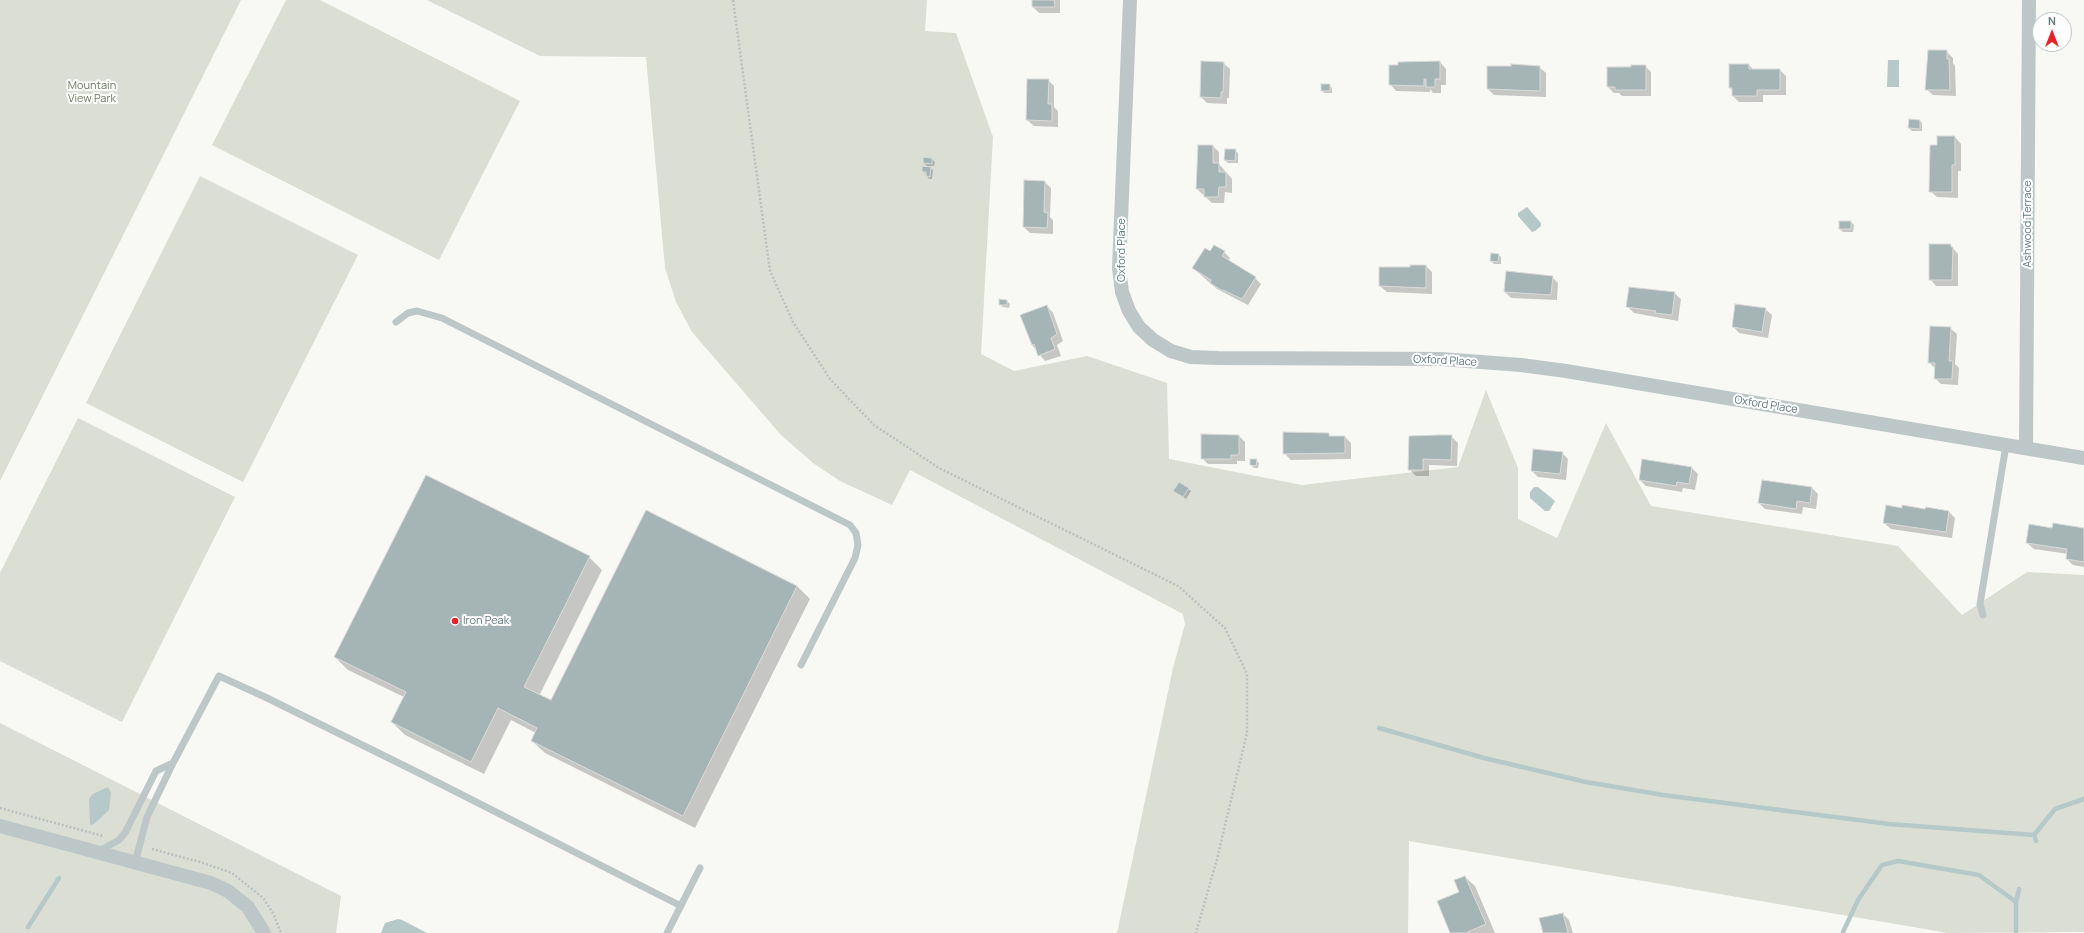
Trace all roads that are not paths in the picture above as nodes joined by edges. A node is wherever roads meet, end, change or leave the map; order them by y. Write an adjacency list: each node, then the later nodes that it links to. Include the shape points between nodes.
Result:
1 (1130, 0): 4 (street, Oxford Place, via 1119,268 1122,292 1129,310 1140,327 1171,351 1191,357 1441,359 1520,365)
2 (2029, 0): 5 (street, Ashwood Terrace)
3 (396, 322): 8 (lane, via 408,313 417,311 442,318 850,525 856,533 858,545 855,558)
4 (2006, 444): 5 (street, Oxford Place); 7 (lane, via 1980,604)
5 (2026, 448): 6 (street, Oxford Place)
6 (2084, 458)
7 (1983, 614)
8 (801, 665)
9 (173, 763): 11 (lane, via 156,771 125,833); 12 (lane, via 147,817); 14 (lane, via 219,676 411,769)
10 (0, 826): 11 (street)
11 (97, 853): 12 (street)
12 (135, 863): 15 (street, via 211,883 228,891 248,907)
13 (700, 868): 14 (lane)
14 (681, 906): 16 (lane)
15 (264, 933)
16 (667, 933)

